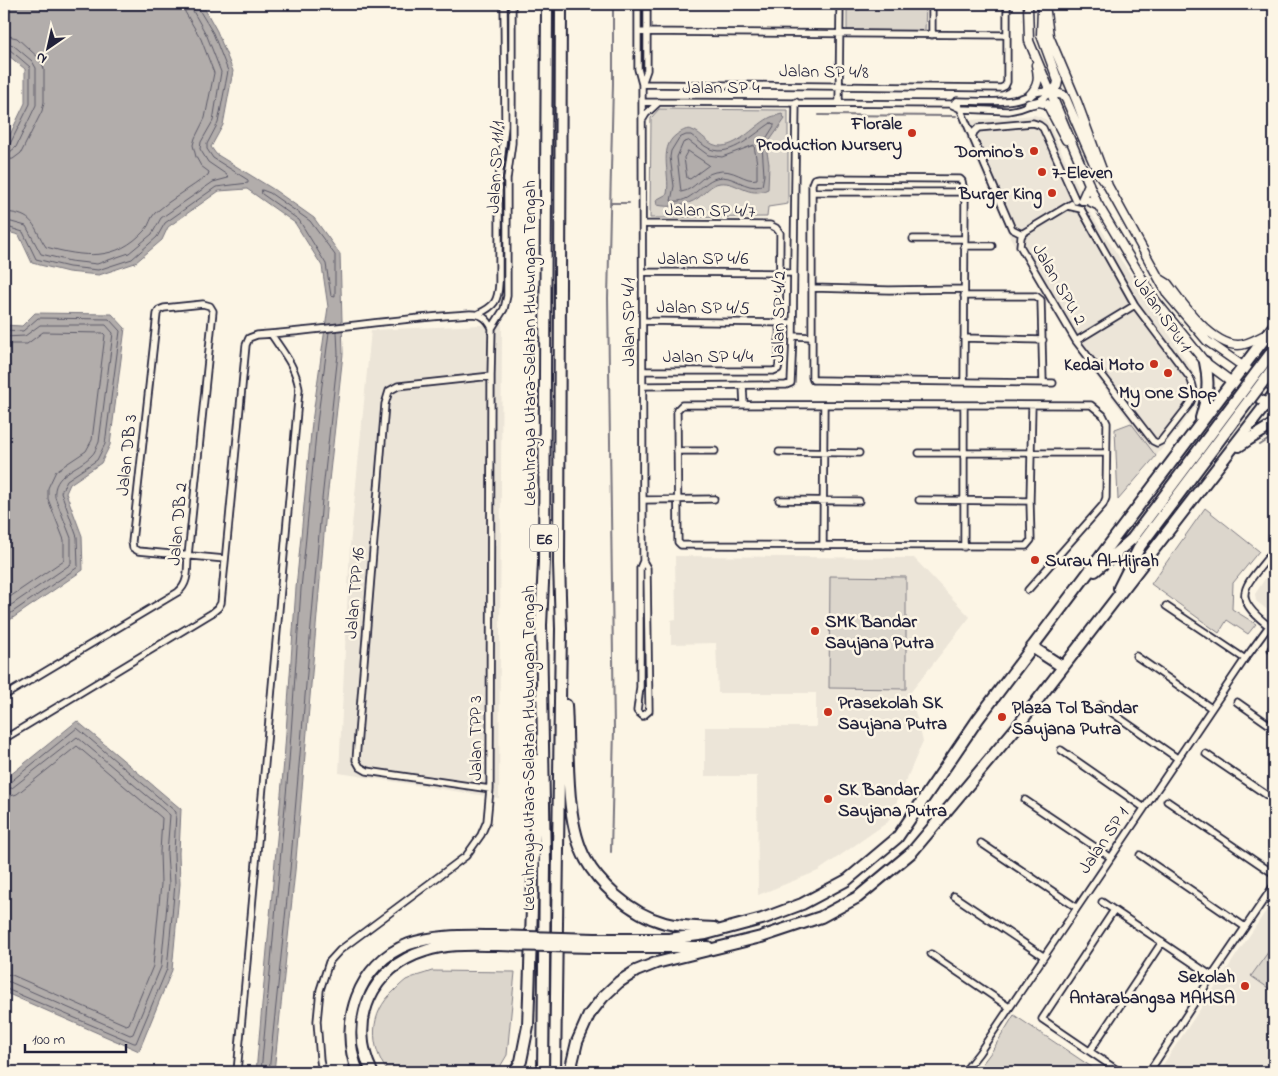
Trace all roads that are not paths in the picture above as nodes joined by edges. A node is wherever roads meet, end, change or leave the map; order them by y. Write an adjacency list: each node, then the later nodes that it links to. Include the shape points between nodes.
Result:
1 (504, 4): 54 (street, Jalan SP 11/1, via 505,126 499,179 498,296 489,309)
2 (512, 4): 58 (street, Jalan SP 11/1, via 512,143 507,179 506,296 504,309)
3 (547, 4): 118 (highway, Lebuhraya Utara–Selatan Hubungan Tengah / E6)
4 (561, 4): 120 (highway, Lebuhraya Utara–Selatan Hubungan Tengah / E6)
5 (638, 4): 12 (street, Jalan SP 4/1)
6 (647, 4): 13 (street, Jalan SP 4/1)
7 (840, 4): 14 (street)
8 (932, 4): 15 (street)
9 (1007, 4): 16 (street)
10 (1028, 4): 17 (main road)
11 (1044, 4): 20 (main road, via 1041,35 1058,81); 33 (main road, via 1049,36 1078,102)
12 (638, 32): 13 (street); 18 (street, Jalan SP 4/1, via 638,69)
13 (647, 32): 14 (street); 18 (street, Jalan SP 4/1, via 647,70)
14 (839, 34): 15 (street); 19 (street)
15 (932, 35): 16 (street)
16 (1006, 35): 19 (street, Jalan SP 4/8, via 1007,82 1001,88)
17 (1031, 45): 20 (main road); 21 (main road, via 1038,83)
18 (642, 84): 19 (street, Jalan SP 4/8); 23 (street, Jalan SP 4/1)
19 (839, 87): 26 (street)
20 (1051, 92): 21 (street, Jalan SP 4, via 1042,90); 28 (street, Jalan SP 4, via 1044,99); 32 (main road); 33 (main road, via 1066,98 1098,173)
21 (1030, 95): 22 (street, Jalan SP 4, via 1007,101)
22 (957, 101): 27 (street, Jalan SP 4); 29 (street, Jalan SPU 2)
23 (642, 102): 24 (street, Jalan SP 4); 30 (street, Jalan SP 4/1)
24 (659, 102): 25 (street, Jalan SP 4); 30 (street)
25 (796, 102): 26 (street, Jalan SP 4); 47 (street, Jalan SP 4/2)
26 (839, 102): 27 (street, Jalan SP 4)
27 (950, 104): 29 (street, Jalan SP 4)
28 (1029, 104): 29 (street, Jalan SP 4, via 1008,111); 32 (main road, via 1047,104)
29 (961, 109): 31 (street, Jalan SPU 2)
30 (642, 120): 40 (street, Jalan SP 4/1)
31 (972, 137): 36 (street, via 978,128 1039,125); 41 (street, Jalan SPU 2, via 1012,229)
32 (1087, 180): 36 (main road); 38 (main road)
33 (1108, 186): 48 (main road)
34 (812, 192): 35 (street); 35 (street, via 814,179 819,178 960,179); 49 (street)
35 (965, 192): 43 (street)
36 (1080, 200): 37 (street); 38 (main road); 39 (street)
37 (1068, 206): 39 (street); 41 (street)
38 (1099, 206): 67 (main road, via 1155,300)
39 (1081, 209): 52 (street, Jalan SPU 1)
40 (642, 224): 45 (street, Jalan SP 4/1); 46 (street, Jalan SP 4/7, via 770,225 780,233)
41 (1024, 233): 65 (street, Jalan SPU 2, via 1020,246)
42 (913, 238): 43 (street)
43 (964, 243): 44 (street); 50 (street)
44 (992, 246)
45 (643, 272): 46 (street, Jalan SP 4/6); 55 (street, Jalan SP 4/1)
46 (780, 273): 47 (street, Jalan SP 4/6); 56 (street)
47 (794, 273): 57 (street, Jalan SP 4/2)
48 (1158, 278): 59 (main road, via 1168,284 1207,330 1228,343 1237,345 1252,341); 68 (main road, via 1207,341)
49 (812, 288): 50 (street); 62 (street)
50 (964, 289): 51 (street)
51 (964, 296): 63 (street); 64 (street, Jalan SPU 2, via 1039,297)
52 (1135, 305): 65 (street); 87 (street, Jalan SPU 1, via 1194,386 1193,399)
53 (160, 310): 111 (street, Jalan DB 3, via 156,314 132,542 138,551); 111 (street, Jalan DB 2, via 204,304 213,311)
54 (478, 314): 58 (street, via 487,318); 60 (street)
55 (643, 321): 56 (street, Jalan SP 4/5); 70 (street, Jalan SP 4/1)
56 (780, 323): 57 (street, Jalan SP 4/5); 70 (street, Jalan SP 4/4, via 778,369)
57 (793, 323): 61 (street, Jalan SP 4/2)
58 (492, 328): 71 (street, Jalan TPP 3)
59 (1272, 329): 68 (highway)
60 (271, 334): 112 (street, via 257,335 246,344); 159 (street, via 291,363 299,388)
61 (793, 336): 62 (street); 77 (street, Jalan SP 4/2, via 791,383)
62 (812, 337): 72 (street, via 813,380)
63 (964, 338): 64 (street); 72 (street)
64 (1043, 340): 73 (street, Jalan SPU 2)
65 (1076, 341): 87 (street, Jalan SPU 2)
66 (1274, 349): 107 (highway, bridge)
67 (1205, 362): 74 (main road); 85 (highway, via 1209,384)
68 (1244, 367): 74 (highway); 78 (main road)
69 (1274, 367): 107 (highway, bridge)
70 (643, 371): 76 (street, Jalan SP 4/1)
71 (490, 376): 134 (street, Jalan TPP 3); 134 (street, Jalan TPP 16, via 398,386 389,391 385,404 356,760 367,771)
72 (964, 381): 73 (street)
73 (1042, 382): 75 (street)
74 (1232, 382): 84 (main road); 85 (highway)
75 (1053, 383)
76 (643, 386): 77 (street, Jalan SP 4/2); 99 (street, Jalan SP 4/1)
77 (743, 386): 80 (street)
78 (1274, 388)
79 (1274, 394): 84 (highway)
80 (744, 404): 81 (street); 88 (street, via 678,407)
81 (824, 405): 82 (street); 91 (street)
82 (964, 405): 83 (street); 92 (street)
83 (1032, 405): 93 (street); 96 (street, via 1092,405 1107,423)
84 (1271, 405): 97 (highway)
85 (1200, 424): 114 (highway)
86 (1274, 424): 97 (highway)
87 (1157, 443)
88 (677, 451): 89 (street); 100 (street)
89 (715, 451)
90 (778, 452): 91 (street)
91 (823, 452): 94 (street); 104 (street)
92 (964, 452): 93 (street); 95 (street); 103 (street)
93 (1031, 452): 96 (street); 106 (street)
94 (859, 453)
95 (919, 453)
96 (1106, 453): 115 (street, via 1105,502)
97 (1225, 458): 117 (highway)
98 (714, 499): 100 (street)
99 (643, 500): 100 (street); 113 (street, Jalan SP 4/1)
100 (678, 500): 108 (street, via 678,542 681,545)
101 (779, 500): 104 (street)
102 (919, 500): 103 (street)
103 (964, 500): 106 (street); 109 (street)
104 (823, 501): 105 (street); 108 (street)
105 (859, 501)
106 (1030, 501): 109 (street, via 1029,544)
107 (1136, 543): 114 (highway); 117 (highway)
108 (822, 546): 109 (street)
109 (964, 547)
110 (1274, 550): 119 (street, via 1244,594 1244,601 1253,612)
111 (188, 556): 112 (street); 125 (street, Jalan DB 2, via 186,580 178,592)
112 (225, 559): 130 (street, via 221,603 212,614)
113 (643, 561): 113 (street, Jalan SP 4/1, via 647,568 649,711 643,716 637,711 640,568)
114 (1079, 585): 121 (highway)
115 (1028, 590)
116 (1166, 606): 123 (street)
117 (1108, 608): 124 (highway)
118 (541, 626): 163 (highway, via 528,1026); 164 (highway, Lebuhraya Utara–Selatan Hubungan Tengah / E6, via 545,864)
119 (1272, 628): 123 (street, Jalan SP 1)
120 (561, 629): 149 (highway, via 570,789 574,824 586,859 615,895 650,918 689,927); 165 (highway, Lebuhraya Utara–Selatan Hubungan Tengah / E6)
121 (1032, 646): 124 (highway); 149 (highway, via 897,838 847,880 802,904)
122 (1136, 656): 128 (street)
123 (1245, 659): 128 (street, Jalan SP 1)
124 (1063, 667): 153 (highway, via 912,852 858,897 822,917 793,928)
125 (4, 696)
126 (1237, 702): 129 (street)
127 (1101, 705): 133 (street)
128 (1211, 708): 133 (street, Jalan SP 1)
129 (1274, 728)
130 (4, 739)
131 (1061, 750): 138 (street)
132 (1206, 754): 136 (street)
133 (1177, 758): 138 (street, Jalan SP 1)
134 (490, 789): 160 (street, Jalan TPP 3, via 487,821 466,856 340,950 329,962 320,990 317,1021)
135 (1025, 800): 141 (street)
136 (1274, 800)
137 (1167, 801): 142 (street)
138 (1143, 807): 141 (street, Jalan SP 1)
139 (981, 843): 146 (street)
140 (1140, 855): 148 (street)
141 (1110, 857): 146 (street, Jalan SP 1)
142 (1274, 874)
143 (1274, 885): 148 (street)
144 (954, 896): 155 (street)
145 (1102, 902): 147 (street)
146 (1076, 907): 155 (street, Jalan SP 1)
147 (1114, 910): 151 (street); 158 (street, via 1042,1019)
148 (1245, 927): 156 (street)
149 (729, 929): 152 (highway, via 669,939)
150 (497, 941): 152 (highway, bridge); 161 (highway, via 448,936 429,939 409,944 381,962 360,988 352,1013 349,1037); 162 (highway, via 427,950 388,970 373,990 362,1021 364,1051)
151 (1162, 942): 156 (street); 158 (street)
152 (595, 943): 153 (highway)
153 (724, 947): 166 (highway, via 656,964 619,982 589,1015 577,1042)
154 (931, 954): 157 (street)
155 (1043, 956): 157 (street, Jalan SP 1)
156 (1212, 976): 169 (street)
157 (1010, 1007): 167 (street, Jalan SP 1)
158 (1090, 1051): 168 (street)
159 (237, 1072)
160 (322, 1072)
161 (358, 1072)
162 (372, 1072)
163 (515, 1072)
164 (543, 1072)
165 (555, 1072)
166 (571, 1072)
167 (964, 1072)
168 (1120, 1072)
169 (1149, 1072)

